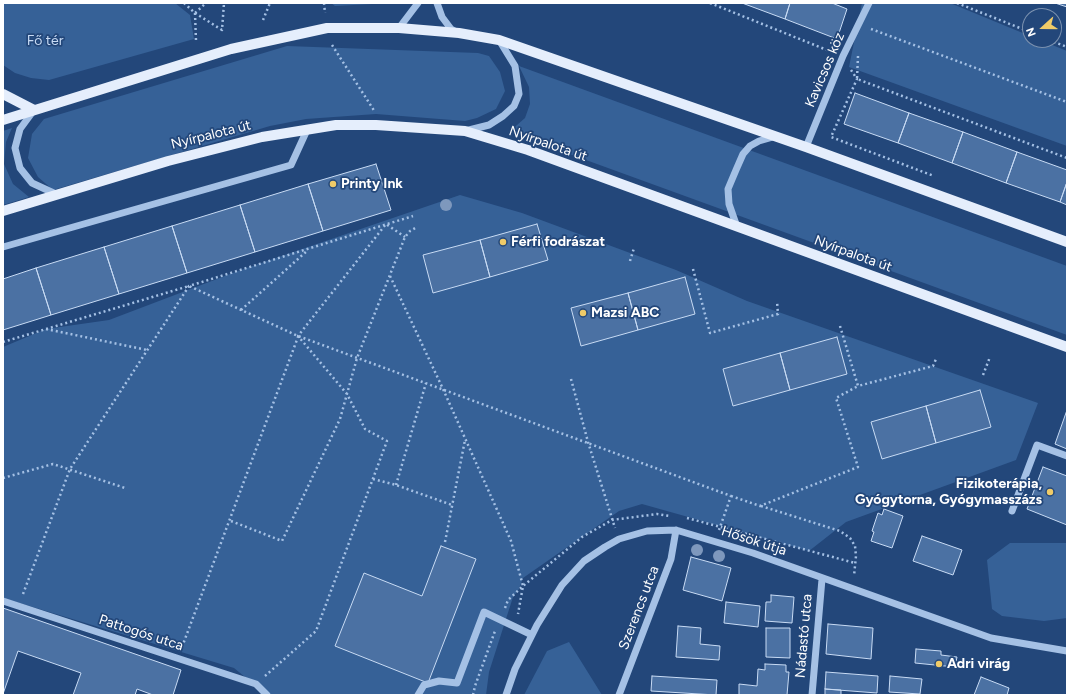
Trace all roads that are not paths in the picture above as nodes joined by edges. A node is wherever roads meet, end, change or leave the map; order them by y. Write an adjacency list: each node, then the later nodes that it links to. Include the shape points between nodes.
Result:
1 (418, 3): 4 (street)
2 (437, 3): 5 (street, via 442,17 451,29)
3 (869, 3): 13 (street, Kavicsos köz, via 843,56)
4 (399, 28): 5 (main road); 8 (main road, via 327,28 278,37)
5 (459, 34): 6 (main road)
6 (499, 40): 11 (street, via 515,66 519,94 514,106 504,116 489,125); 12 (main road)
7 (3, 94): 8 (main road)
8 (34, 110): 9 (main road); 14 (street, via 20,129 15,148 20,168 32,183)
9 (3, 120)
10 (306, 130): 11 (main road, Nyírpalota út, via 336,125 376,125); 14 (main road, Nyírpalota út, via 262,137 168,161); 18 (street, via 291,165)
11 (465, 131): 16 (main road, Nyírpalota út, via 528,150)
12 (773, 137): 13 (main road); 16 (street, via 758,141 743,154 728,189 728,204)
13 (806, 147): 17 (main road)
14 (58, 195): 15 (main road, Nyírpalota út)
15 (3, 211)
16 (737, 227): 19 (main road, Nyírpalota út)
17 (1067, 242)
18 (3, 247)
19 (1067, 347)
20 (1067, 456): 21 (street, via 1037,446)
21 (1012, 511)
22 (676, 530): 23 (street, Hősök útja, via 753,553); 25 (street, Hősök útja, via 647,531 619,539 584,561 562,585); 30 (street, Szerencs utca, via 671,559)
23 (822, 578): 26 (street, Hősök útja, via 991,638); 31 (street, Nádastó utca)
24 (3, 601): 27 (street, Pattogós utca, via 256,684)
25 (532, 635): 28 (street, via 484,612 457,683 439,682 424,686); 29 (street, Hősök útja, via 515,668)
26 (1067, 651)
27 (267, 695)
28 (418, 695)
29 (506, 695)
30 (620, 695)
31 (812, 695)

